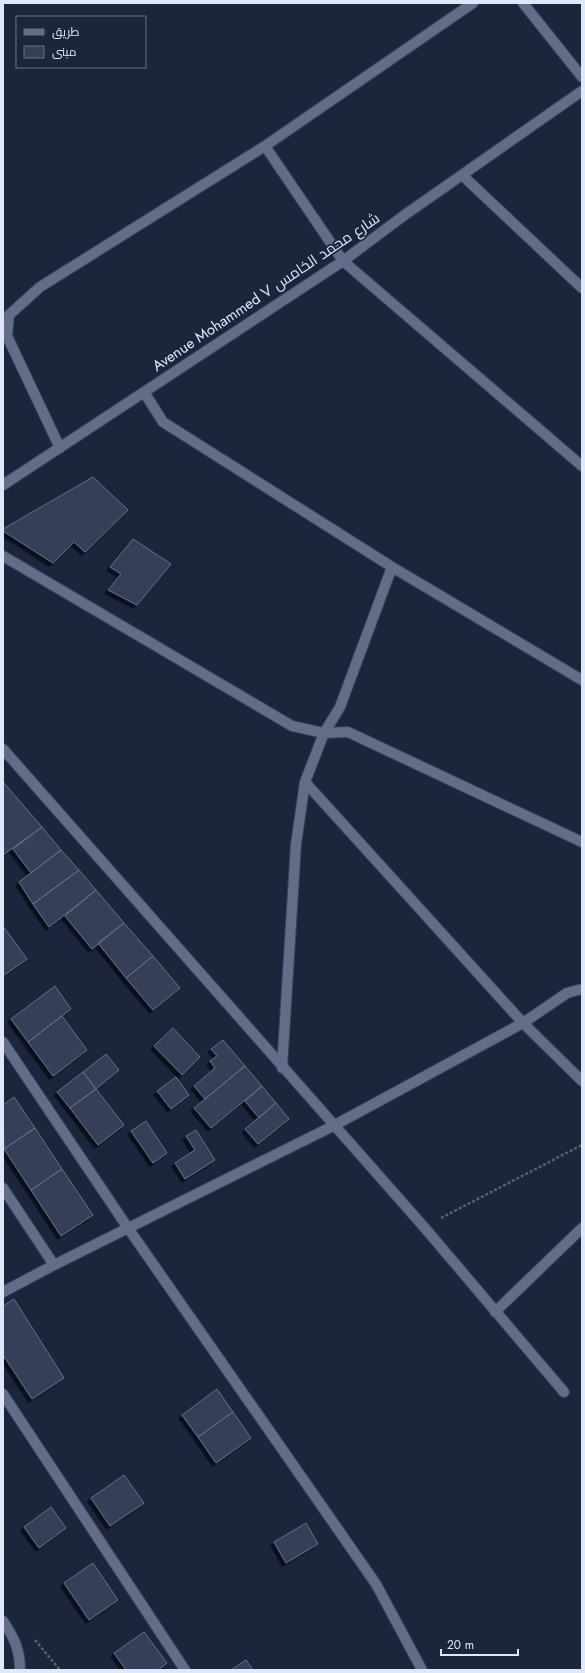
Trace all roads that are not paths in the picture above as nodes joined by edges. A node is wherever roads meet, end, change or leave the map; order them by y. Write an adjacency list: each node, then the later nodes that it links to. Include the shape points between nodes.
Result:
1 (473, 3): 5 (street)
2 (523, 3): 3 (street)
3 (582, 77)
4 (582, 91): 6 (street, Avenue Mohammed V شارع محمد الخامس)
5 (265, 146): 7 (street); 10 (street, via 40,287 9,315 7,336)
6 (462, 175): 7 (street, Avenue Mohammed V شارع محمد الخامس); 8 (street)
7 (343, 262): 9 (street, Avenue Mohammed V شارع محمد الخامس); 11 (street)
8 (582, 288)
9 (144, 392): 10 (street, Avenue Mohammed V شارع محمد الخامس); 14 (street, via 164,422)
10 (60, 448): 12 (street, Avenue Mohammed V شارع محمد الخامس)
11 (582, 466)
12 (3, 485)
13 (3, 556): 16 (street, via 292,726)
14 (392, 567): 15 (street); 16 (street, via 340,707)
15 (582, 680)
16 (324, 733): 18 (street); 19 (street, via 348,732)
17 (3, 749): 23 (street)
18 (305, 782): 21 (street); 23 (street, via 296,844)
19 (582, 842)
20 (582, 989): 21 (street, via 568,993)
21 (522, 1023): 24 (street); 25 (street)
22 (3, 1042): 27 (street)
23 (282, 1068): 25 (street)
24 (582, 1081)
25 (335, 1125): 27 (street); 31 (street)
26 (3, 1188): 29 (street)
27 (128, 1228): 29 (street); 37 (street, via 376,1584)
28 (582, 1228): 31 (street)
29 (54, 1265): 30 (street)
30 (3, 1292)
31 (496, 1312): 32 (street)
32 (564, 1392)
33 (3, 1394): 36 (street)
34 (3, 1621): 35 (street, via 13,1637 20,1656)
35 (20, 1670)
36 (185, 1670)
37 (422, 1670)

